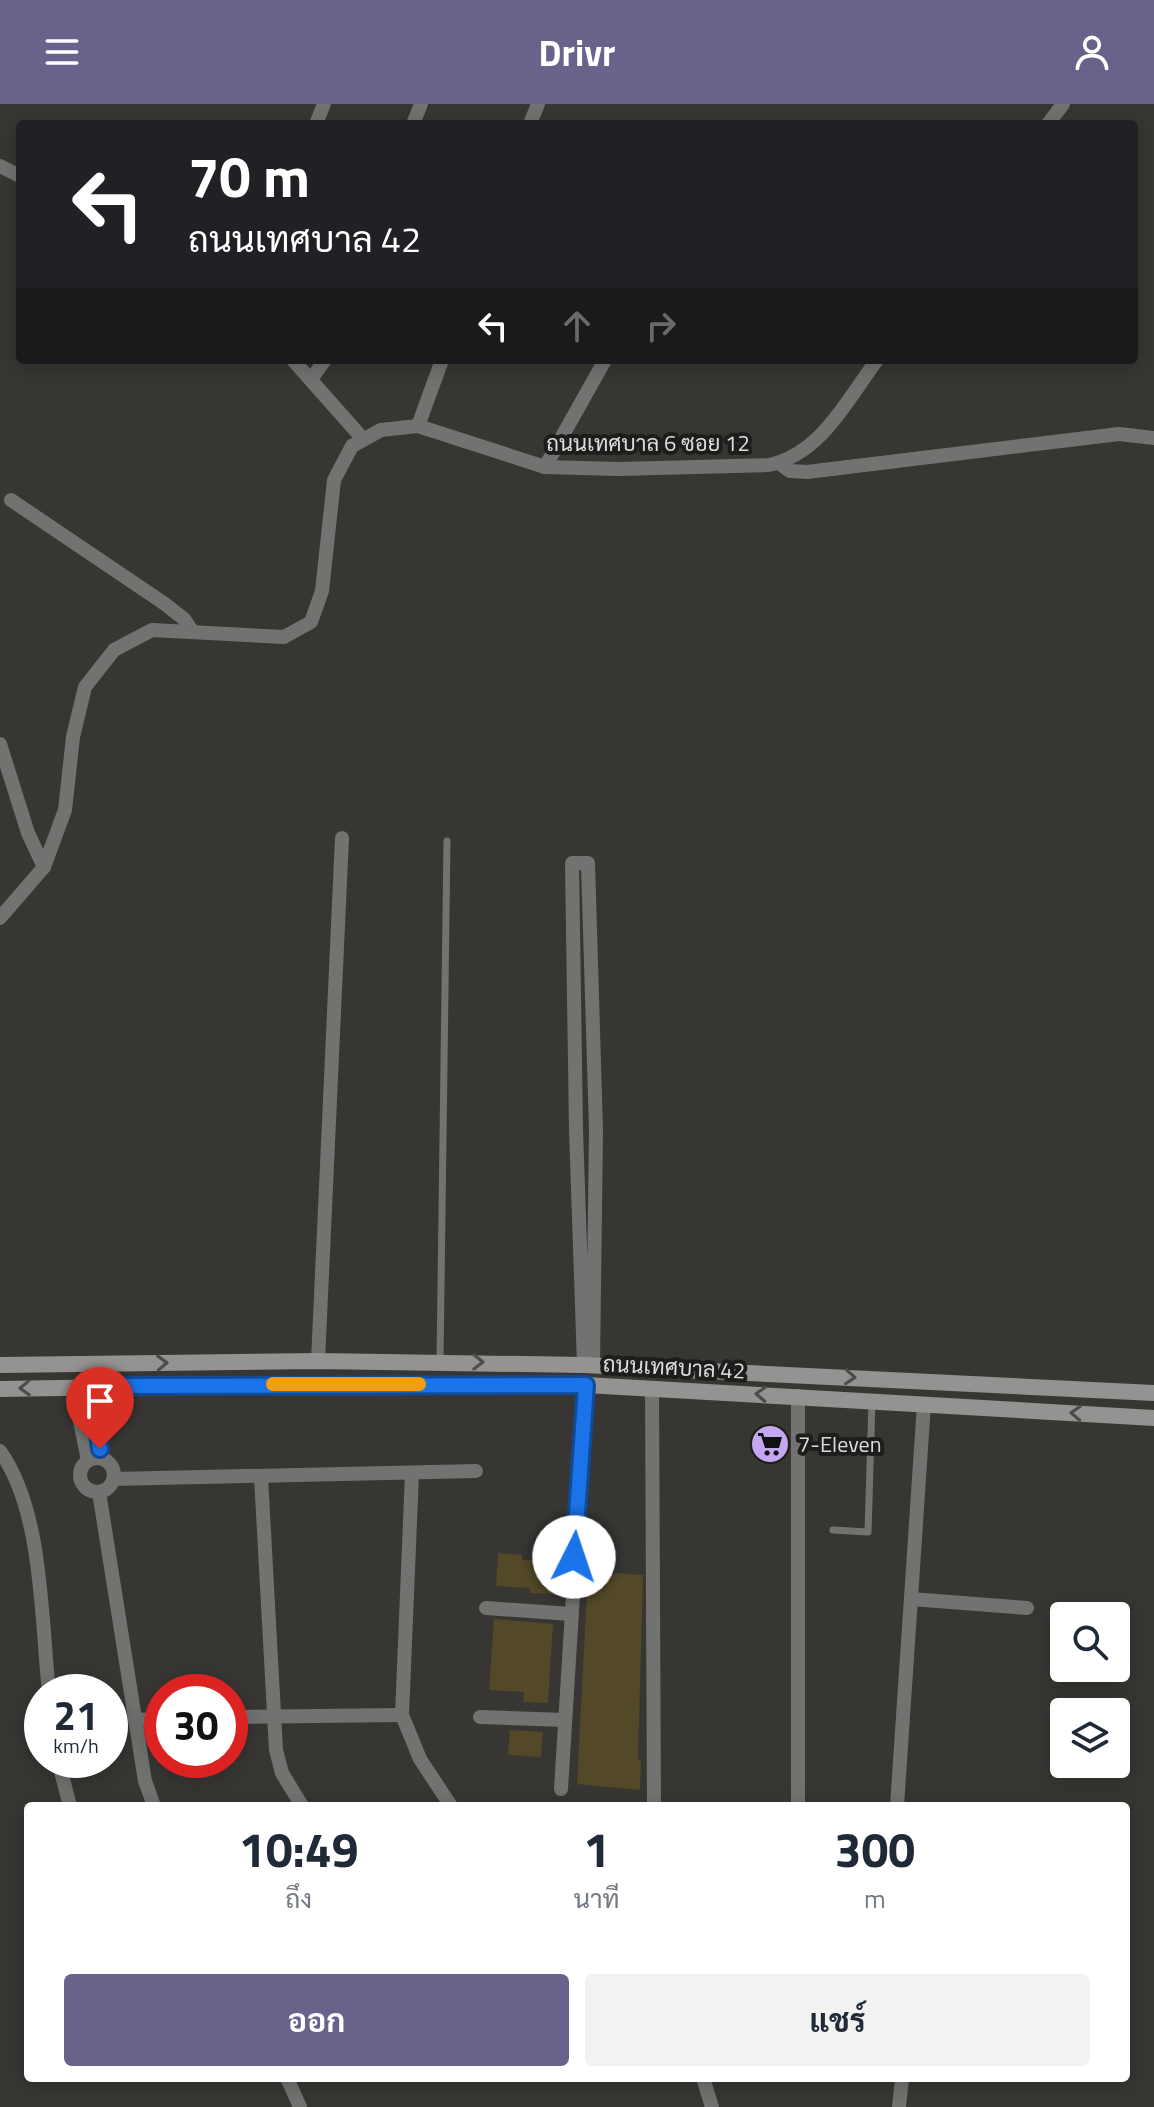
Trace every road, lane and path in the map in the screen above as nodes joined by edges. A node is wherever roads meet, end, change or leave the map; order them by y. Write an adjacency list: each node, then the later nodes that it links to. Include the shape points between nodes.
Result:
1 (297, 364): 6 (street)
2 (322, 364): 6 (street)
3 (441, 364): 7 (street)
4 (603, 364): 11 (street)
5 (874, 364): 10 (street, ถนนเทศบาล 6 ซอย 12, via 808,449)
6 (312, 378): 9 (street)
7 (418, 426): 9 (street, ถนนเทศบาล 6 ซอย 12, via 381,430); 11 (street, ถนนเทศบาล 6 ซอย 12)
8 (1154, 438): 10 (street, via 1119,434 807,472 790,471)
9 (363, 439): 13 (street, via 352,446 334,480 322,591 311,622 284,637)
10 (779, 463): 11 (street, ถนนเทศบาล 6 ซอย 12)
11 (545, 467)
12 (11, 500): 13 (street, via 165,604)
13 (192, 631): 17 (street, via 152,630 114,650 85,687 65,810)
14 (0, 744): 17 (street)
15 (342, 838): 23 (street)
16 (447, 841): 24 (lane)
17 (44, 867): 18 (street)
18 (0, 918)
19 (573, 1013): 20 (street); 20 (street, via 572,863 588,863); 21 (street)
20 (592, 1013): 22 (street)
21 (576, 1129): 22 (street); 26 (street)
22 (596, 1130): 26 (street)
23 (318, 1361): 24 (street, ถนนเทศบาล 42); 25 (street, ถนนเทศบาล 42, one-way to 23)
24 (440, 1361): 26 (street, ถนนเทศบาล 42, one-way to 26)
25 (0, 1365)
26 (588, 1365): 32 (street, ถนนเทศบาล 42, one-way to 32)
27 (586, 1385): 28 (street, ถนนเทศบาล 42); 30 (street, ถนนเทศบาล 42); 48 (street)
28 (92, 1386): 29 (street, ถนนเทศบาล 42); 38 (street)
29 (73, 1387): 31 (street, ถนนเทศบาล 42, one-way to 31); 38 (street)
30 (652, 1388): 33 (street, ถนนเทศบาล 42, one-way to 30); 63 (street)
31 (0, 1389)
32 (1154, 1393)
33 (798, 1396): 34 (street, ถนนเทศบาล 42); 64 (street)
34 (872, 1399): 35 (street, ถนนเทศบาล 42); 44 (lane, via 868,1532)
35 (924, 1404): 36 (street, ถนนเทศบาล 42, one-way to 35); 45 (street)
36 (1154, 1418)
37 (0, 1451): 49 (street, via 20,1486 32,1529)
38 (94, 1459): 42 (street, via 113,1467); 43 (street, via 81,1467 81,1482)
39 (476, 1471): 40 (street)
40 (412, 1473): 41 (street); 50 (street)
41 (261, 1477): 42 (street); 52 (street)
42 (113, 1479): 43 (street)
43 (99, 1492): 54 (street)
44 (833, 1530)
45 (911, 1599): 47 (street); 65 (street)
46 (486, 1608): 48 (street)
47 (1027, 1608)
48 (571, 1614): 56 (street)
49 (47, 1674)
50 (402, 1715): 52 (street); 62 (street, via 420,1759)
51 (248, 1717): 52 (street)
52 (274, 1717): 61 (street, via 282,1773)
53 (480, 1717): 56 (street)
54 (135, 1720): 55 (street); 60 (street)
55 (144, 1720)
56 (565, 1720): 58 (street)
57 (63, 1778): 59 (street)
58 (561, 1789)
59 (69, 1802)
60 (153, 1802)
61 (300, 1802)
62 (448, 1802)
63 (654, 1802)
64 (798, 1802)
65 (897, 1802)
66 (289, 2082): 69 (street)
67 (704, 2082): 70 (street)
68 (902, 2082): 71 (street)
69 (300, 2107)
70 (712, 2107)
71 (899, 2107)

